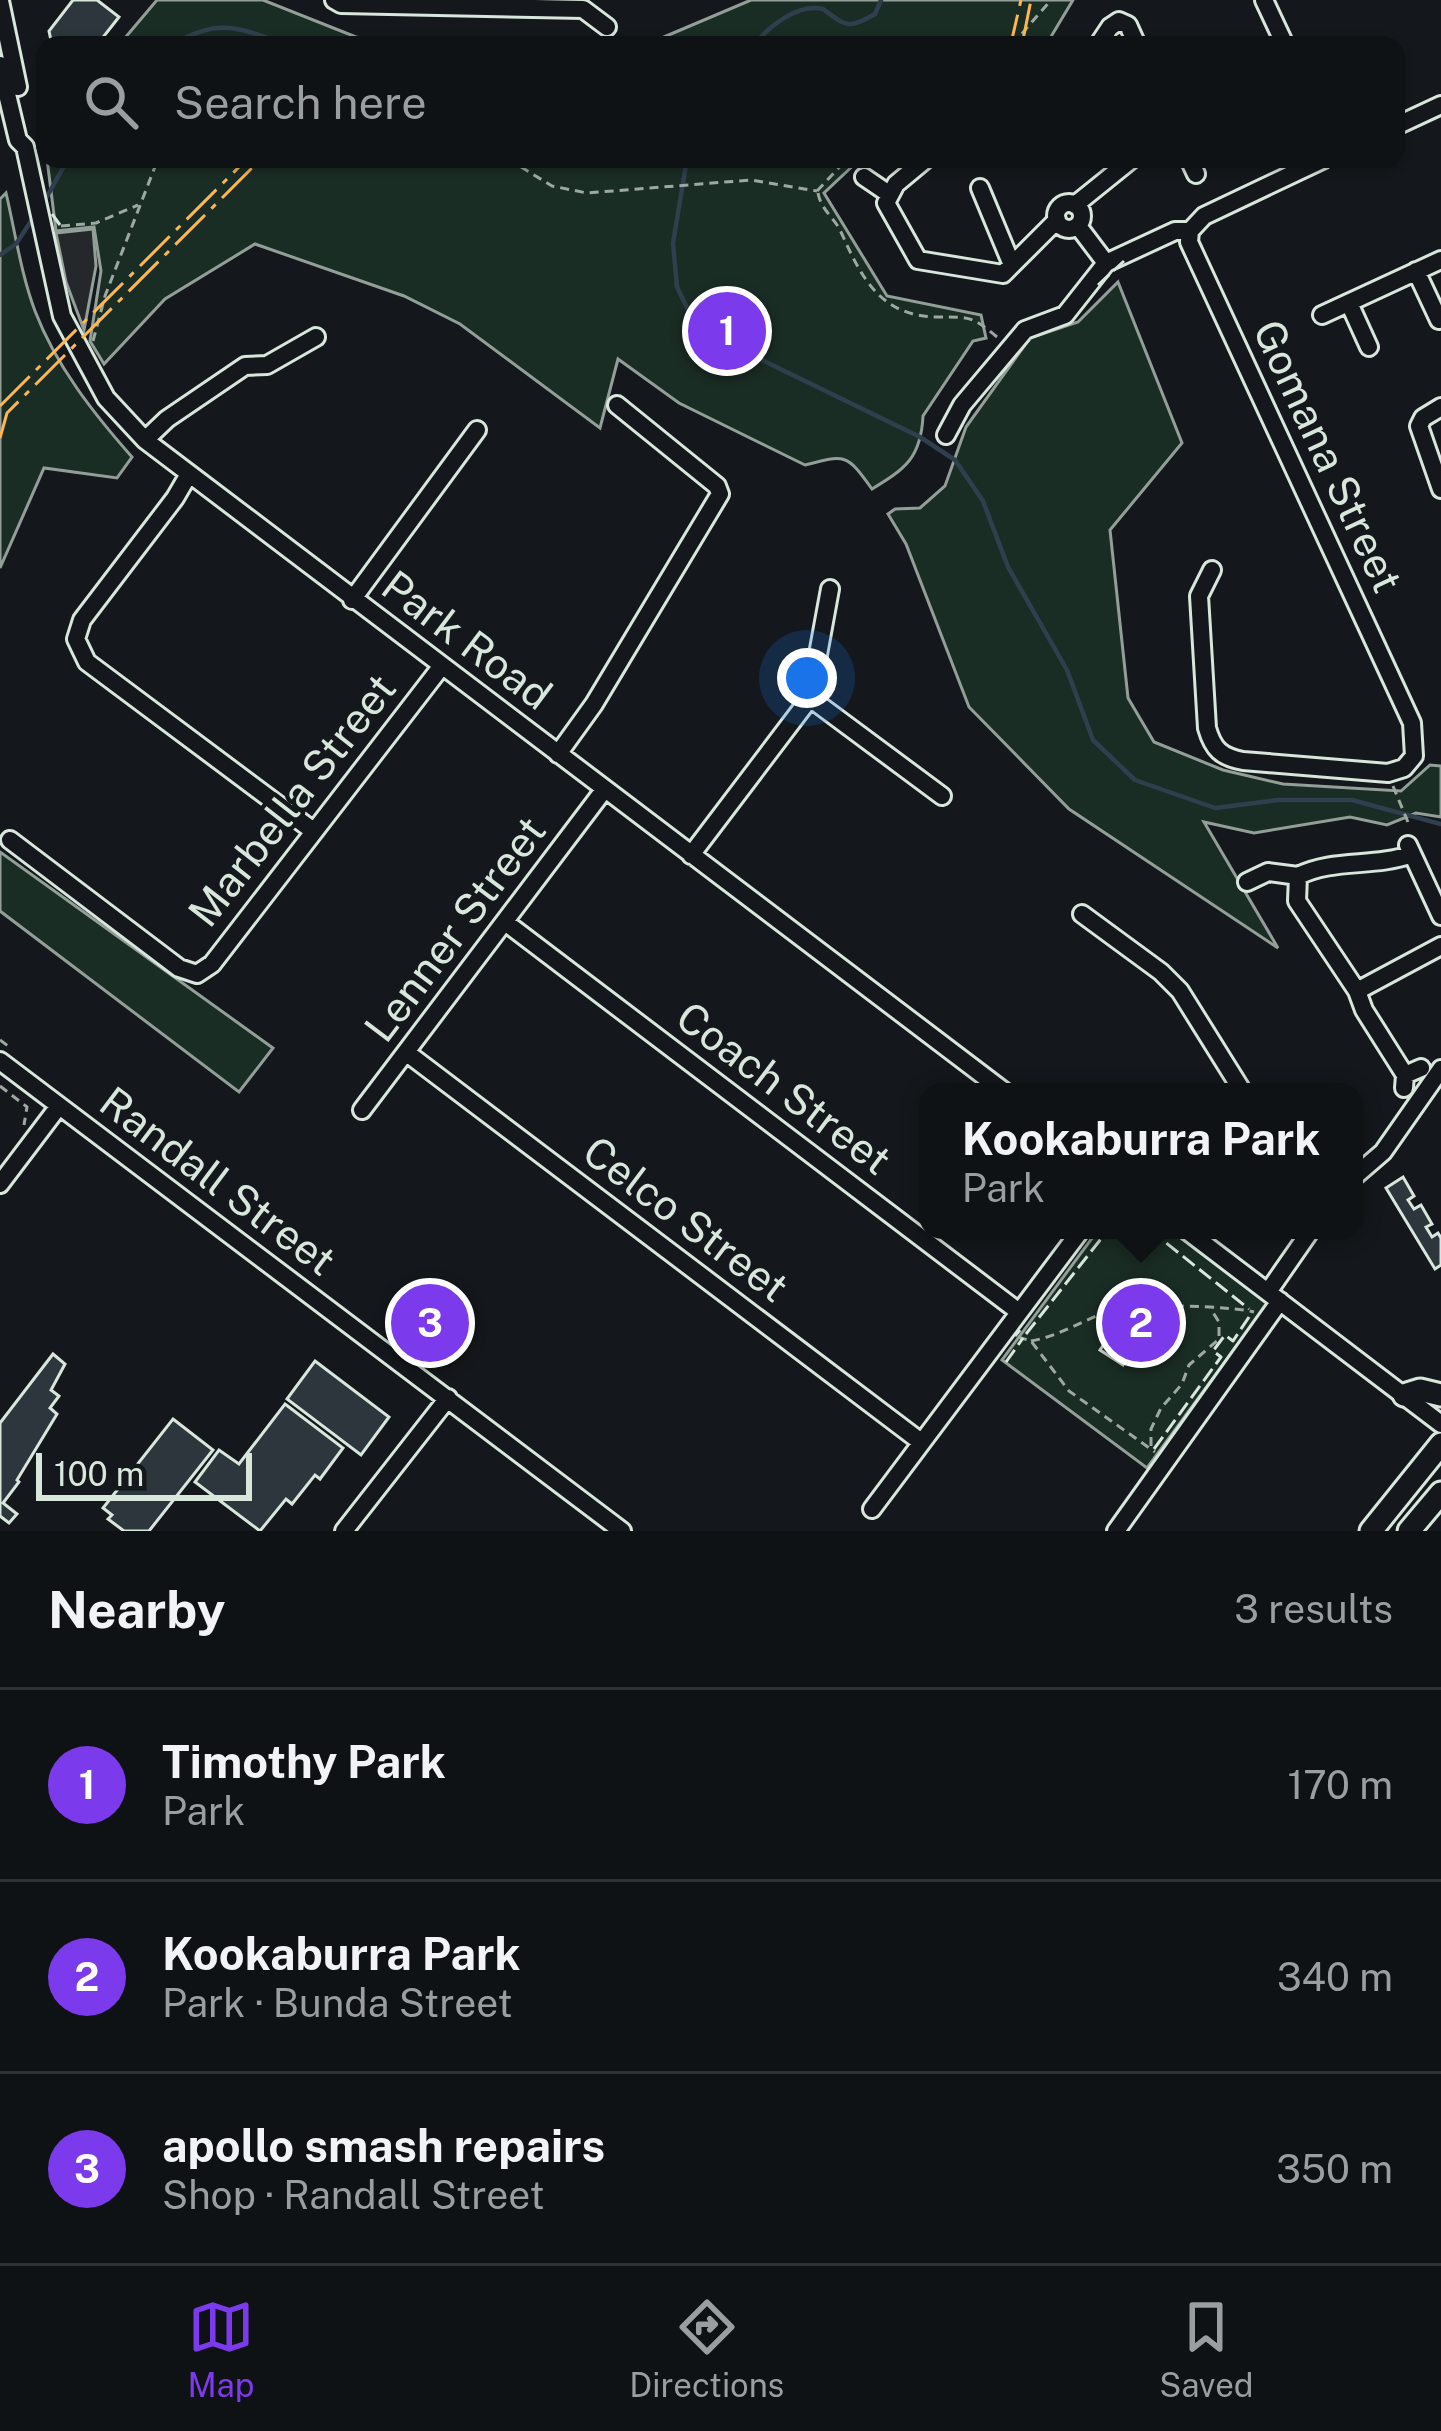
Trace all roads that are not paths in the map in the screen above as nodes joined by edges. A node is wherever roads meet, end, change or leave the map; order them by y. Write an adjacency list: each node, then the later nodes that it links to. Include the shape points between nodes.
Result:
1 (334, 0): 6 (street, via 583,9)
2 (1119, 0): 5 (street)
3 (1264, 0): 10 (street)
4 (1, 1): 7 (street, Park Road)
5 (1119, 21): 8 (street); 9 (street)
6 (607, 27)
7 (2, 31): 14 (street, Park Road)
8 (1104, 36)
9 (1133, 36)
10 (1281, 36)
11 (0, 65): 14 (street, Park Road)
12 (1441, 105): 13 (street)
13 (1405, 122)
14 (25, 147): 38 (street, Park Road, via 62,316 106,398)
15 (916, 168): 20 (street)
16 (1121, 168): 21 (street)
17 (1305, 168): 24 (street, via 1204,216)
18 (864, 177): 20 (street)
19 (980, 188): 27 (street)
20 (889, 194): 27 (street, via 886,203 918,260 993,275)
21 (1075, 205): 22 (street, via 1063,205); 23 (street)
22 (1058, 220): 23 (street, via 1066,229); 27 (street)
23 (1078, 226): 26 (street)
24 (1190, 231): 26 (street, via 1174,230); 41 (street, Gomana Street, via 1412,722 1414,756 1404,768 1243,761 1212,746 1199,596)
25 (1441, 260): 28 (street)
26 (1106, 263): 37 (street, via 1065,315 1025,330)
27 (1012, 265)
28 (1417, 272): 29 (street); 31 (street)
29 (1349, 303): 30 (street); 33 (street)
30 (1322, 315)
31 (1439, 320)
32 (316, 337): 38 (street, via 266,365 245,366)
33 (1369, 346)
34 (617, 405): 46 (street, via 720,494)
35 (1441, 407): 40 (street, via 1418,426)
36 (477, 430): 43 (street)
37 (946, 435)
38 (145, 440): 39 (street, Park Road)
39 (188, 474): 43 (street, Park Road); 49 (street, via 76,639 87,662)
40 (1441, 489)
41 (1212, 570)
42 (830, 589): 45 (street)
43 (352, 599): 44 (street, Park Road)
44 (441, 667): 46 (street, Park Road); 49 (street, Marbella Street)
45 (810, 698): 48 (street); 51 (street)
46 (558, 754): 47 (street, Park Road)
47 (604, 790): 51 (street, Park Road); 56 (street, Lenner Street)
48 (942, 796)
49 (312, 830): 50 (street, Marbella Street, via 197,974)
50 (10, 840)
51 (691, 855): 63 (street, Park Road)
52 (1298, 876): 53 (street, via 1268,872); 55 (street, via 1326,865 1375,864 1411,844); 58 (street, via 1297,901)
53 (1247, 882)
54 (1082, 914): 64 (street, via 1180,991)
55 (1441, 916)
56 (505, 922): 59 (street, Lenner Street); 69 (street, Coach Street)
57 (1441, 946): 58 (street)
58 (1357, 991): 62 (street)
59 (407, 1053): 66 (street, Lenner Street); 80 (street, Celco Street)
60 (0, 1061): 65 (street, Randall Street)
61 (1441, 1069): 67 (street)
62 (1410, 1077)
63 (993, 1083)
64 (1237, 1083)
65 (58, 1106): 68 (street); 78 (street, Randall Street)
66 (362, 1110)
67 (1363, 1169)
68 (0, 1184)
69 (919, 1237)
70 (922, 1239): 75 (street, Coach Street)
71 (1074, 1239): 75 (street)
72 (1198, 1239): 74 (street)
73 (1306, 1239): 74 (street)
74 (1274, 1296): 76 (street); 86 (street, via 1158,1455)
75 (1018, 1312): 80 (street)
76 (1404, 1395): 77 (main road); 79 (street)
77 (1441, 1395)
78 (448, 1398): 84 (street); 85 (street, Randall Street)
79 (1441, 1424)
80 (921, 1442): 83 (street)
81 (1441, 1444): 87 (main road)
82 (1441, 1493): 88 (main road)
83 (872, 1509)
84 (344, 1531)
85 (622, 1531)
86 (1116, 1531)
87 (1371, 1531)
88 (1409, 1531)

